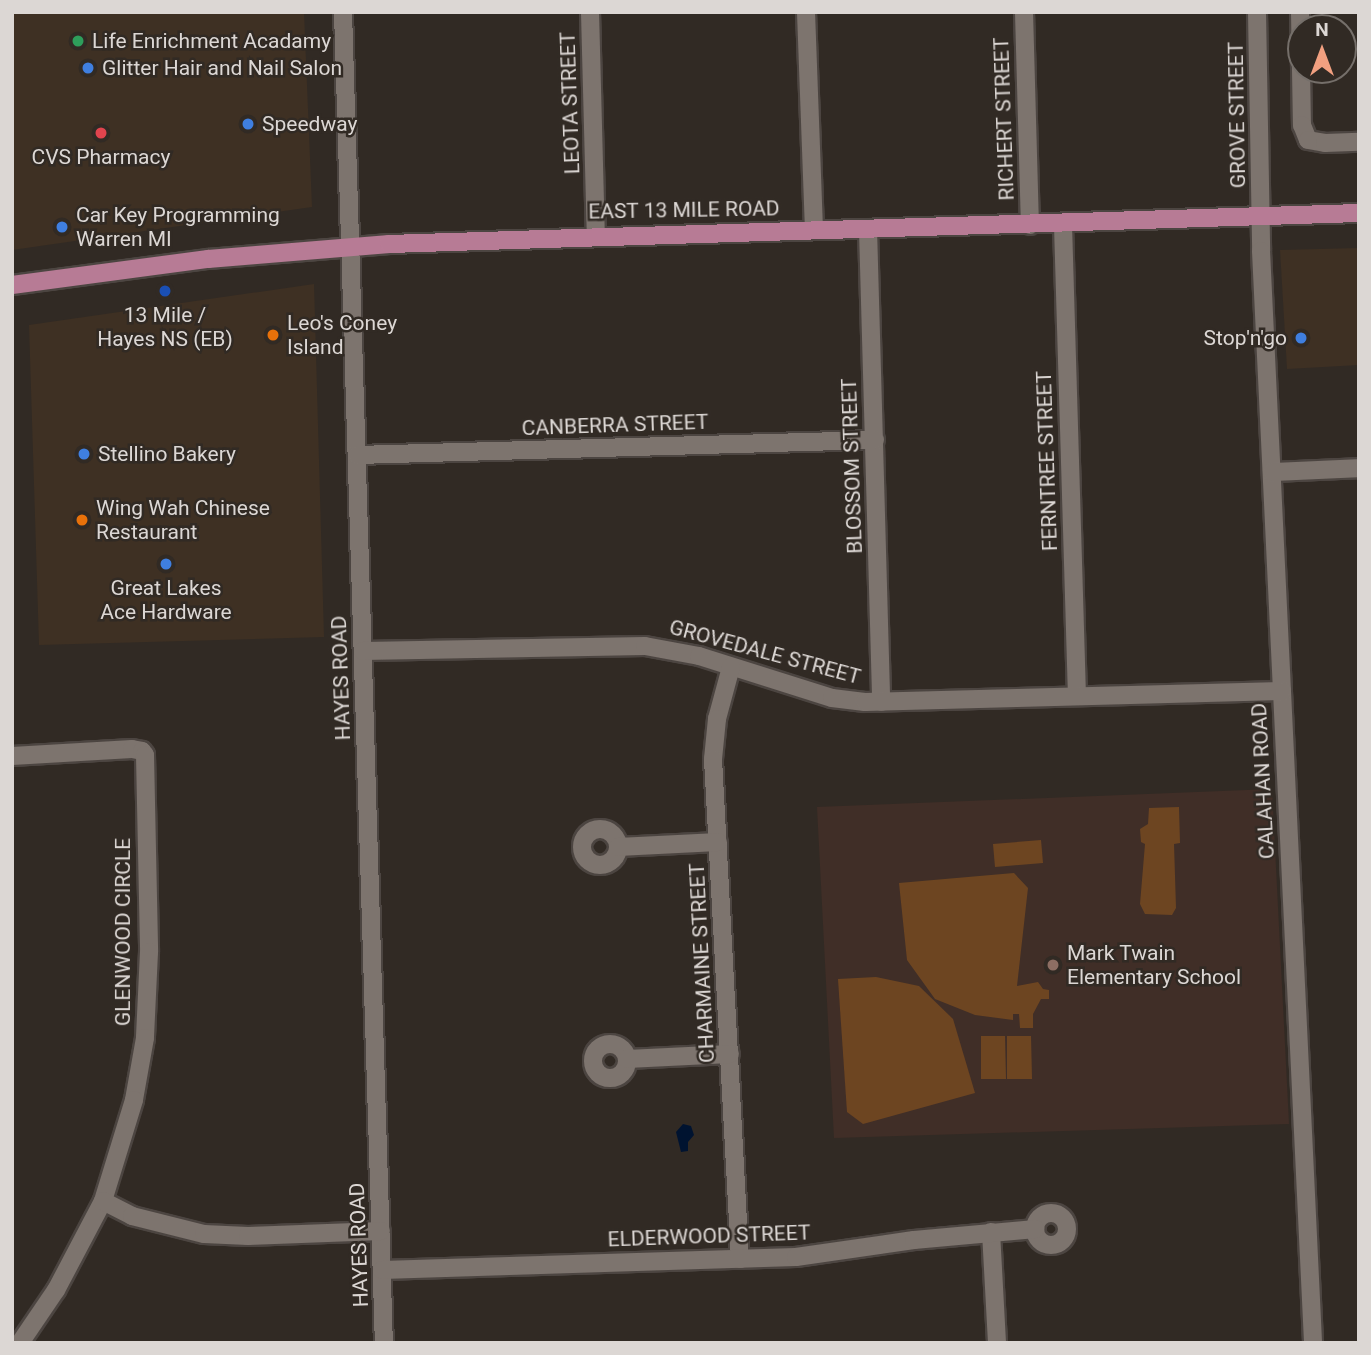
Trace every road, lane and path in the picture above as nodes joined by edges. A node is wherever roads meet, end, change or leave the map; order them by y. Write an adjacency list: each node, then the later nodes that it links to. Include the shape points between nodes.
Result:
1 (343, 12): 15 (street, HAYES ROAD)
2 (590, 12): 14 (street, LEOTA STREET)
3 (806, 12): 13 (street)
4 (1024, 12): 10 (street, RICHERT STREET)
5 (1257, 12): 9 (street, GROVE STREET)
6 (1301, 84): 7 (street, via 1302,125 1308,139 1325,144)
7 (1359, 142)
8 (1359, 213): 9 (main road, EAST 13 MILE ROAD)
9 (1261, 216): 11 (main road, EAST 13 MILE ROAD); 20 (street, CALAHAN ROAD)
10 (1030, 225): 11 (main road, EAST 13 MILE ROAD); 12 (main road, EAST 13 MILE ROAD)
11 (1063, 225): 24 (street, FERNTREE STREET)
12 (868, 229): 13 (main road, EAST 13 MILE ROAD); 17 (street, BLOSSOM STREET)
13 (814, 230): 14 (main road, EAST 13 MILE ROAD)
14 (596, 235): 15 (main road, EAST 13 MILE ROAD)
15 (350, 246): 16 (main road, EAST 13 MILE ROAD); 18 (street, HAYES ROAD)
16 (12, 285)
17 (875, 440): 18 (street, CANBERRA STREET); 25 (street, BLOSSOM STREET)
18 (357, 455): 21 (street, HAYES ROAD)
19 (1359, 468): 20 (street)
20 (1272, 472): 23 (street, CALAHAN ROAD)
21 (363, 651): 22 (street, GROVEDALE STREET, via 627,645 674,650); 33 (street, HAYES ROAD)
22 (731, 667): 25 (street, GROVEDALE STREET, via 832,698); 27 (street, CHARMAINE STREET, via 713,744)
23 (1282, 691): 24 (street, GROVEDALE STREET); 40 (street, CALAHAN ROAD)
24 (1077, 696): 25 (street, GROVEDALE STREET)
25 (881, 702)
26 (12, 756): 31 (street, GLENWOOD CIRCLE, via 132,749 145,755 149,952 145,1038 134,1100)
27 (718, 842): 28 (street); 29 (street, CHARMAINE STREET)
28 (618, 847)
29 (730, 1054): 30 (street); 35 (street, CHARMAINE STREET)
30 (627, 1059)
31 (103, 1201): 33 (street, via 142,1219 205,1234); 37 (street, GLENWOOD CIRCLE)
32 (1036, 1229): 34 (street, ELDERWOOD STREET)
33 (381, 1231): 36 (street, HAYES ROAD)
34 (991, 1232): 35 (street, ELDERWOOD STREET, via 796,1257); 39 (street)
35 (740, 1259): 36 (street, ELDERWOOD STREET)
36 (382, 1270): 38 (street, HAYES ROAD)
37 (20, 1343)
38 (384, 1343)
39 (997, 1343)
40 (1313, 1343)

